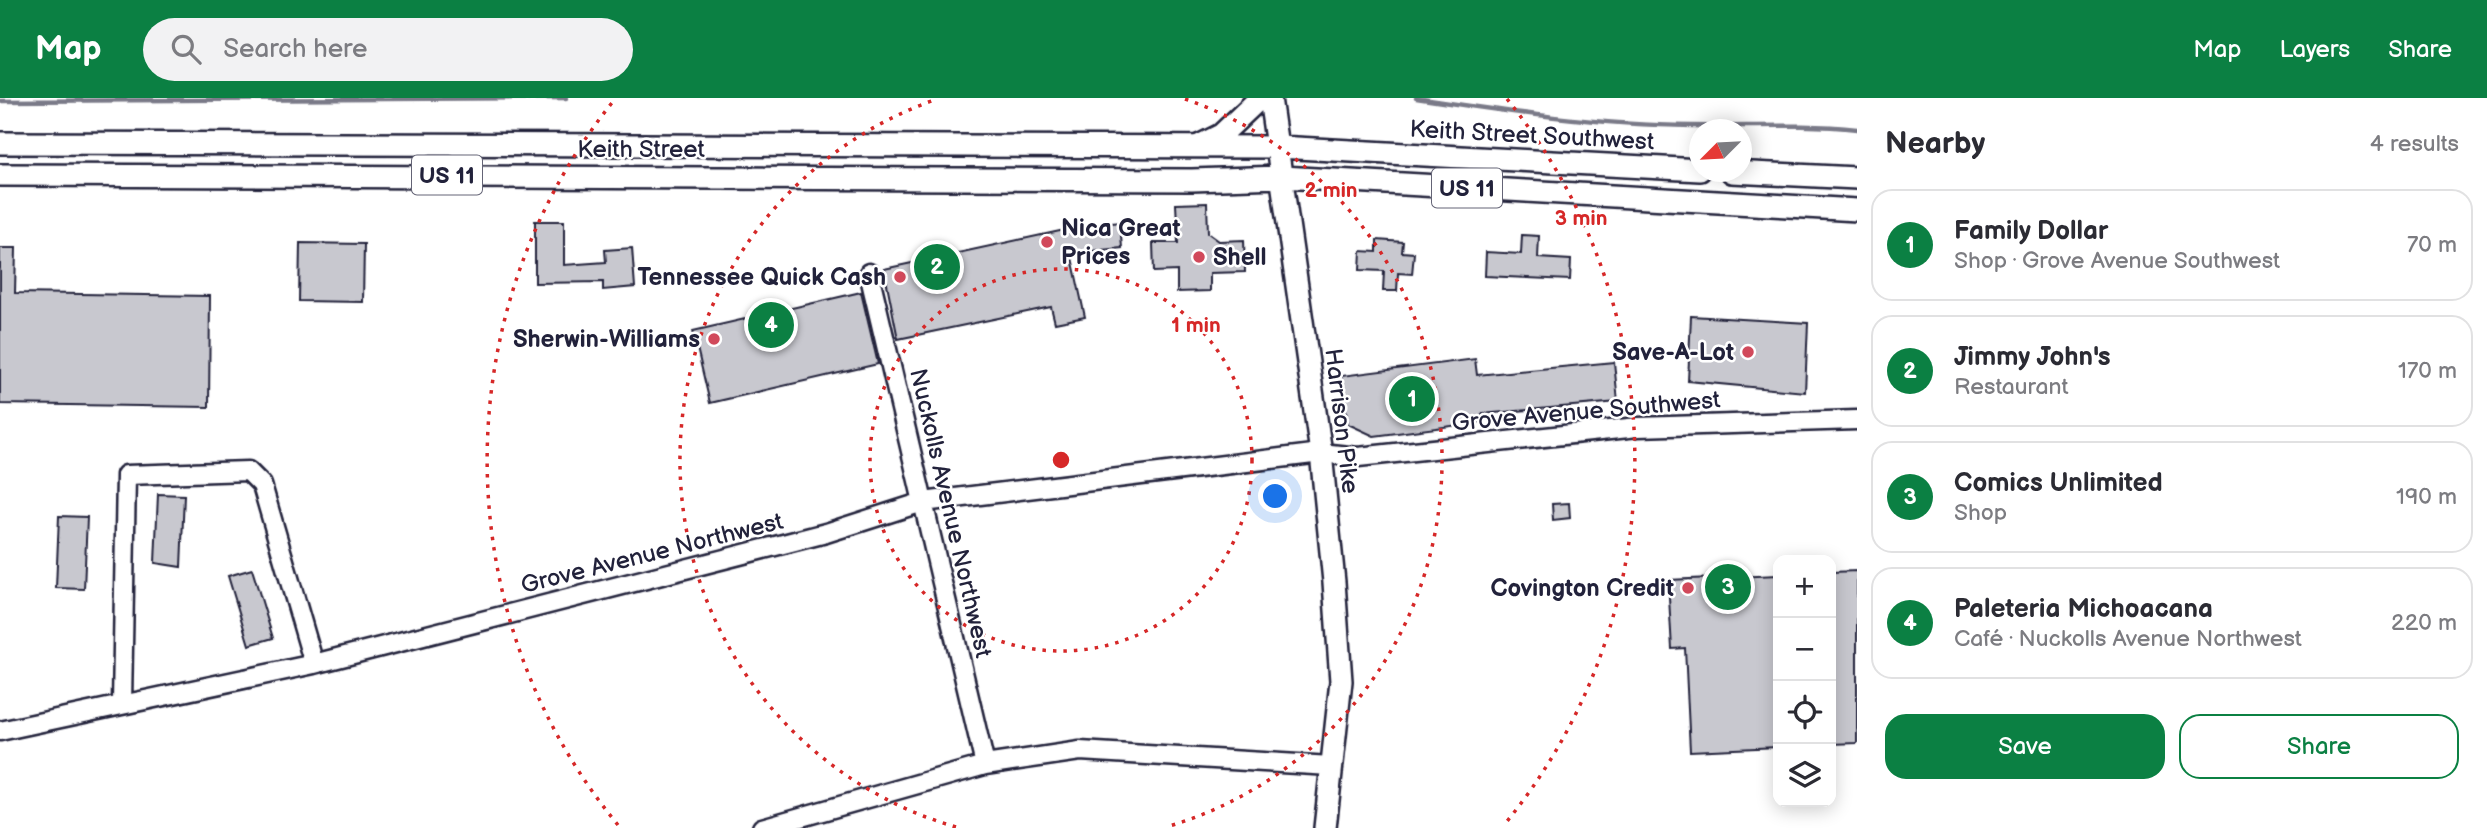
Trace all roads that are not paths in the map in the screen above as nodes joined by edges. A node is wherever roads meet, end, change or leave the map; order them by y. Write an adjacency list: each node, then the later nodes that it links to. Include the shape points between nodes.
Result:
1 (1260, 98): 6 (main road, via 1221,135)
2 (1270, 98): 7 (main road, Harrison Pike)
3 (233, 142): 4 (main road, Keith Street / US 11); 5 (main road, Keith Street / US 11); 11 (main road)
4 (0, 143)
5 (796, 147): 6 (main road, Keith Street / US 11); 13 (main road)
6 (1196, 147): 7 (main road, Keith Street / US 11)
7 (1278, 147): 8 (main road, Keith Street Southwest / US 11); 15 (main road, Harrison Pike)
8 (1655, 167): 9 (main road, Keith Street Southwest / US 11); 17 (main road)
9 (1689, 169)
10 (1752, 173): 14 (main road)
11 (233, 174): 12 (main road, Keith Street / US 11); 13 (main road, Keith Street / US 11)
12 (0, 175)
13 (796, 176): 15 (main road, Keith Street / US 11)
14 (1814, 176): 16 (main road); 18 (main road)
15 (1282, 177): 17 (main road, US 11); 22 (main road, Harrison Pike)
16 (1853, 178): 19 (main road)
17 (1652, 198): 18 (main road, US 11)
18 (1813, 208): 19 (main road, US 11)
19 (1852, 210)
20 (869, 273): 23 (street, Nuckolls Avenue Northwest)
21 (1857, 420): 22 (street, Grove Avenue Southwest, via 1671,425 1358,457)
22 (1321, 453): 23 (street, Grove Avenue Northwest); 28 (main road, Harrison Pike, via 1341,681)
23 (923, 502): 24 (street, Grove Avenue Northwest, via 826,533); 27 (street, Nuckolls Avenue Northwest)
24 (314, 664): 25 (street, Grove Avenue Northwest); 25 (street, via 261,485 255,478 248,471 126,475)
25 (122, 704): 26 (street, Grove Avenue Northwest)
26 (0, 731)
27 (985, 765): 28 (street, via 1080,751); 29 (street)
28 (1331, 766): 30 (main road, Harrison Pike)
29 (762, 828)
30 (1325, 828)

